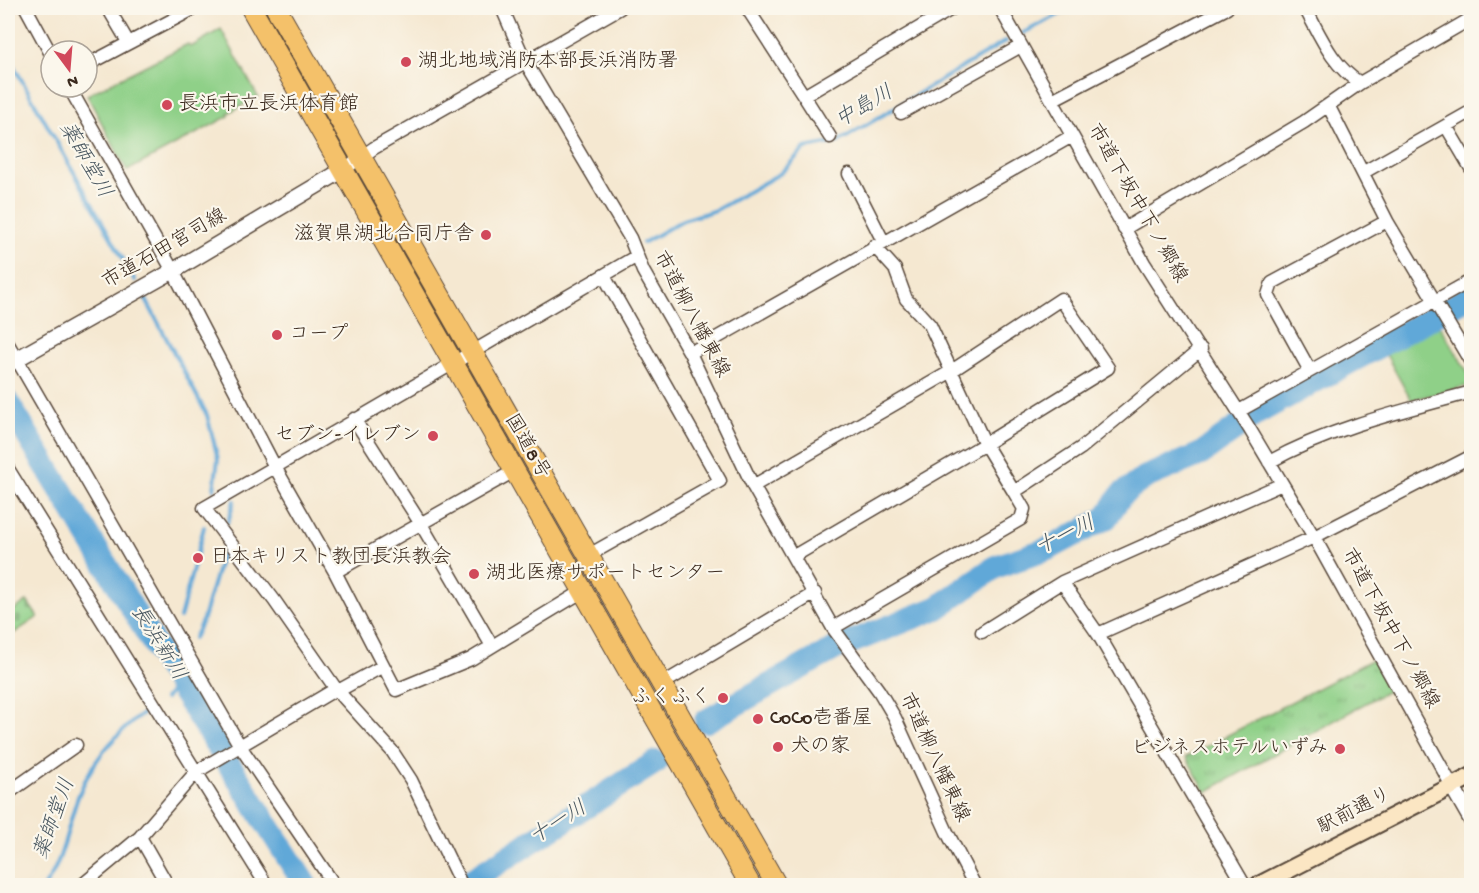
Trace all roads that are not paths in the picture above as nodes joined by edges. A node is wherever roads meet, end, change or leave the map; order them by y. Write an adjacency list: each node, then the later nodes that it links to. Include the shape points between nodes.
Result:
1 (26, 8): 14 (street)
2 (108, 8): 16 (street)
3 (195, 8): 16 (street)
4 (251, 8): 30 (highway, 国道8号)
5 (276, 8): 29 (highway, 国道8号)
6 (502, 8): 18 (street, 市道柳八幡東線)
7 (620, 8): 18 (street)
8 (747, 8): 20 (street)
9 (952, 8): 20 (street)
10 (1000, 8): 15 (street, 市道下坂中下ノ郷線)
11 (1227, 8): 22 (street)
12 (1305, 8): 19 (street, via 1332,56)
13 (1472, 18): 19 (street)
14 (43, 39)
15 (1017, 39): 22 (street, 市道下坂中下ノ郷線); 25 (street)
16 (128, 42): 17 (street)
17 (99, 58)
18 (525, 62): 29 (street, via 374,148); 37 (street, 市道柳八幡東線)
19 (1360, 83): 23 (street)
20 (804, 96): 28 (street)
21 (76, 99): 38 (street)
22 (1052, 100): 27 (street, 市道下坂中下ノ郷線)
23 (1328, 105): 32 (street); 35 (street)
24 (1472, 111): 26 (street)
25 (901, 113)
26 (1446, 126): 31 (street); 32 (street)
27 (1072, 136): 35 (street, 市道下坂中下ノ郷線); 36 (street)
28 (830, 137)
29 (363, 159): 30 (street); 44 (highway, 国道8号)
30 (343, 170): 38 (street, 市道石田宮司線); 47 (highway, 国道8号)
31 (1472, 170)
32 (1364, 172): 34 (street)
33 (849, 174): 36 (street)
34 (1387, 221): 41 (street); 49 (street, via 1272,283 1268,295)
35 (1124, 229): 43 (street, 市道下坂中下ノ郷線)
36 (878, 243): 45 (street); 50 (street, via 895,269 906,299 930,325)
37 (637, 256): 39 (street); 45 (street, 市道柳八幡東線)
38 (172, 271): 46 (street, 市道石田宮司線); 57 (street)
39 (604, 276): 44 (street); 65 (street, via 720,481)
40 (1472, 280): 41 (street)
41 (1438, 307): 48 (street); 49 (street)
42 (8, 344): 46 (street)
43 (1201, 349): 53 (street, 市道下坂中下ノ郷線); 62 (street, via 1081,448)
44 (472, 353): 47 (street); 65 (highway, 国道8号)
45 (690, 353): 61 (street, 市道柳八幡東線)
46 (11, 361): 79 (street)
47 (454, 363): 52 (street); 59 (highway, 国道8号)
48 (1472, 364)
49 (1309, 369): 53 (street)
50 (950, 372): 54 (street); 54 (street, via 1061,299 1108,368); 61 (street)
51 (1472, 392): 56 (street, via 1340,428)
52 (354, 419): 57 (street); 63 (street)
53 (1244, 419): 56 (street, 市道下坂中下ノ郷線)
54 (986, 444): 62 (street); 66 (street)
55 (1472, 456): 64 (street)
56 (1269, 462): 60 (street, 市道下坂中下ノ郷線)
57 (275, 467): 67 (street); 77 (street, via 204,508)
58 (8, 469): 80 (street)
59 (514, 471): 63 (street); 69 (highway, 国道8号)
60 (1282, 484): 64 (street, 市道下坂中下ノ郷線); 68 (street)
61 (753, 486): 66 (street, 市道柳八幡東線)
62 (1014, 492): 71 (street, via 1024,509 1021,519)
63 (421, 524): 67 (street); 74 (street)
64 (1314, 537): 73 (street); 82 (street, 市道下坂中下ノ郷線)
65 (589, 555): 76 (highway, 国道8号)
66 (794, 556): 70 (street, 市道柳八幡東線)
67 (335, 572): 75 (street)
68 (1062, 582): 72 (street); 73 (street)
69 (583, 591): 74 (street); 91 (highway, 国道8号)
70 (814, 593): 71 (street, 市道柳八幡東線); 76 (street)
71 (833, 628): 93 (street, 市道柳八幡東線, via 895,718)
72 (982, 632)
73 (1098, 634): 94 (street)
74 (492, 646): 75 (street, via 471,659 396,690)
75 (383, 666): 77 (street)
76 (662, 684): 92 (highway, 国道8号)
77 (337, 690): 79 (street); 87 (street, via 392,751 411,780)
78 (76, 745): 83 (street)
79 (240, 746): 80 (street); 90 (street)
80 (196, 772): 85 (street); 89 (street)
81 (1472, 776): 82 (main road, 駅前通り)
82 (1452, 786): 84 (street, 市道下坂中下ノ郷線); 95 (main road, 駅前通り)
83 (8, 793)
84 (1472, 821)
85 (140, 837): 86 (street); 88 (street)
86 (89, 883)
87 (461, 883)
88 (168, 885)
89 (267, 885)
90 (335, 885)
91 (751, 885)
92 (777, 885)
93 (975, 885)
94 (1245, 885)
95 (1257, 885)

